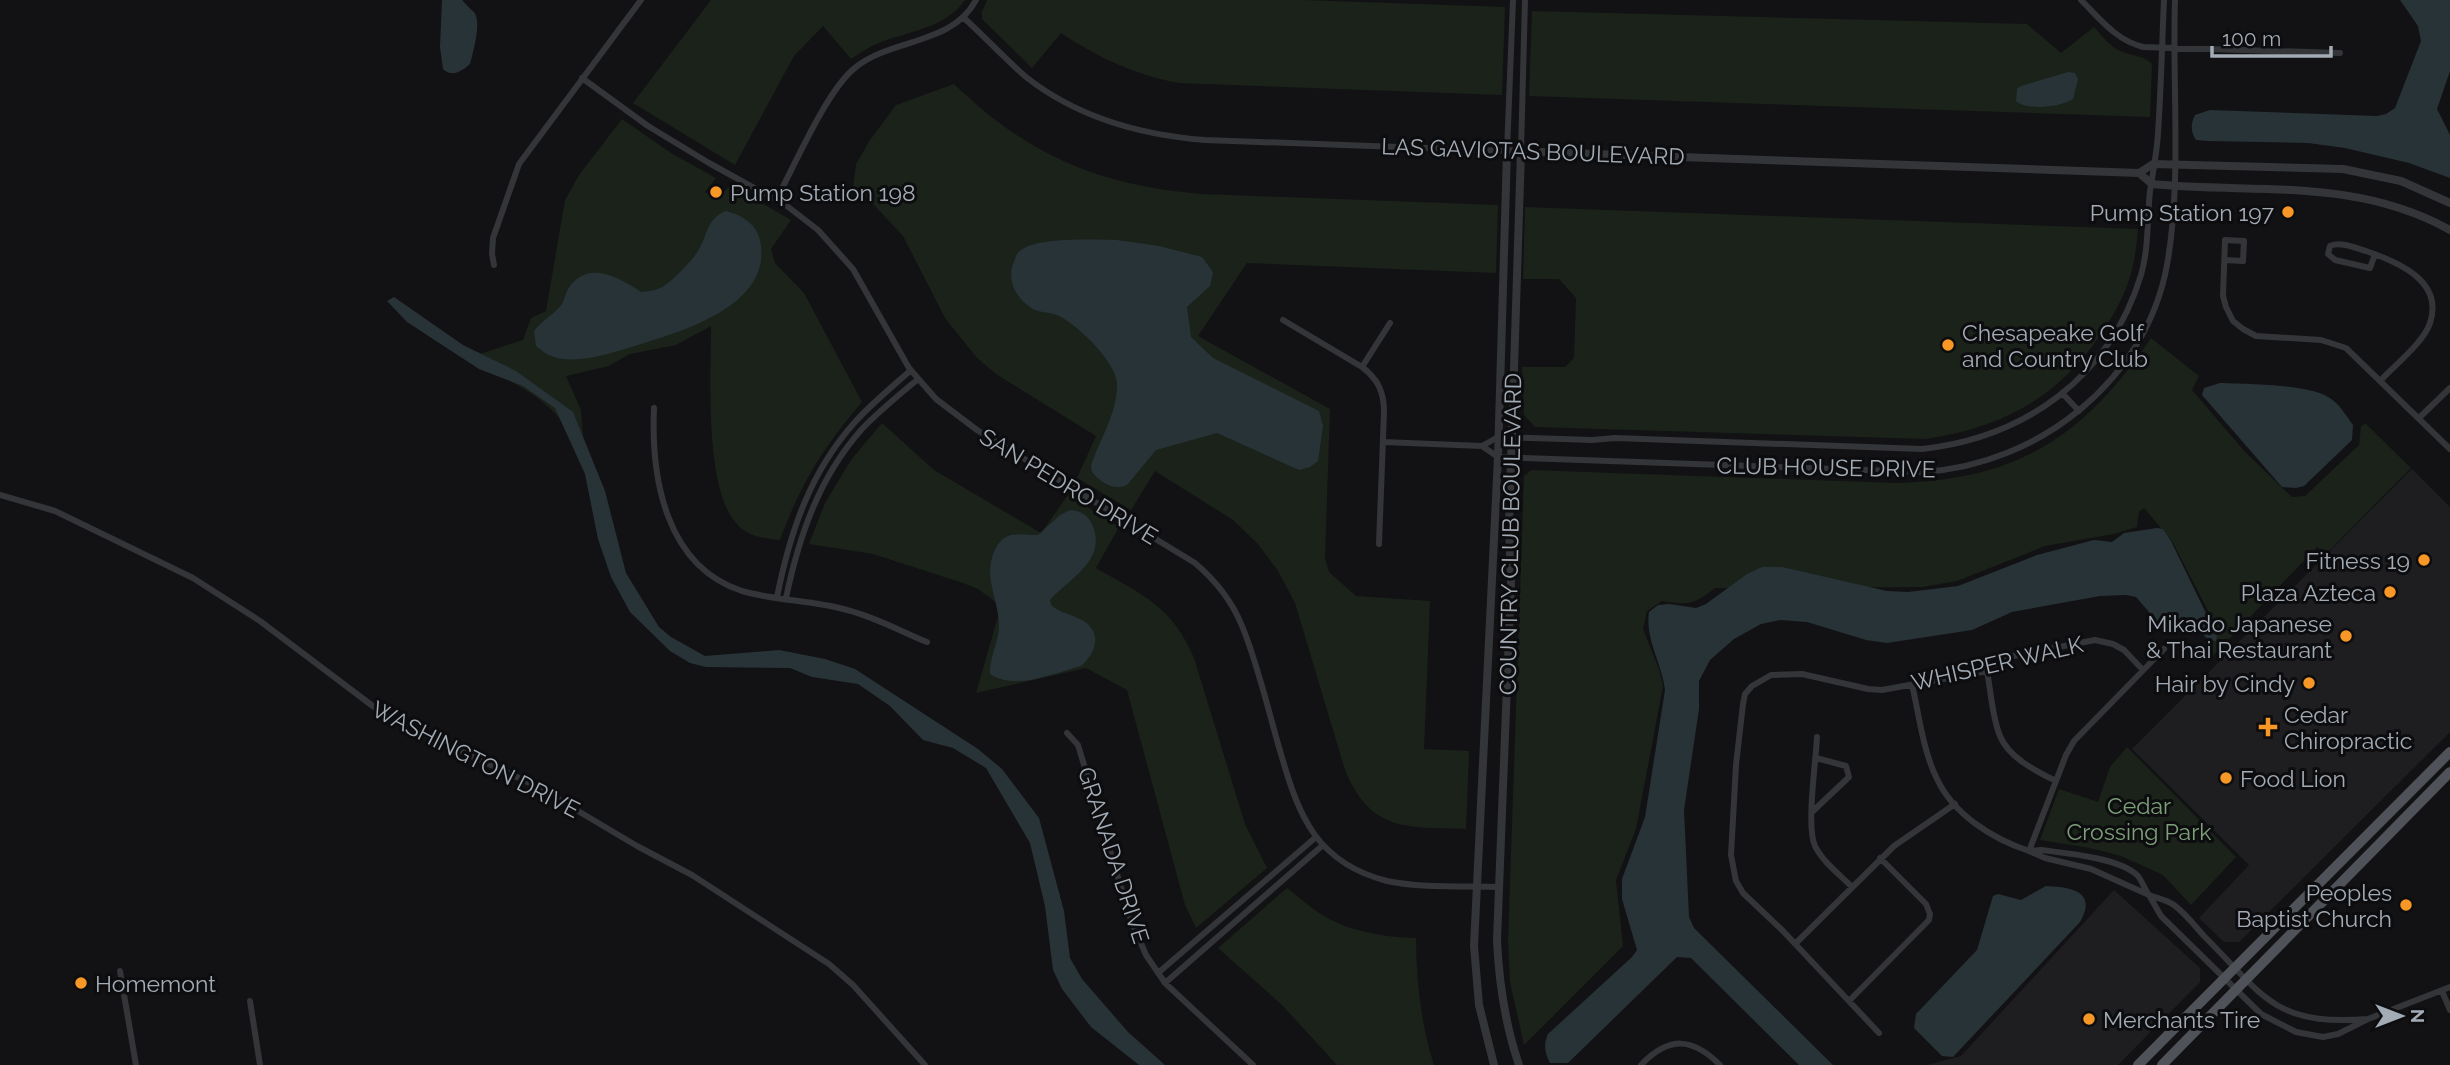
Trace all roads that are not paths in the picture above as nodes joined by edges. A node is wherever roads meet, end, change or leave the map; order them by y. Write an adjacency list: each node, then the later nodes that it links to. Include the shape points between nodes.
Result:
1 (641, 0): 12 (street)
2 (976, 0): 8 (street)
3 (1513, 0): 13 (street, COUNTRY CLUB BOULEVARD)
4 (1525, 0): 14 (street, COUNTRY CLUB BOULEVARD)
5 (2081, 0): 9 (street, via 2124,41)
6 (2165, 0): 9 (street, CLUB HOUSE DRIVE)
7 (2175, 0): 10 (street, CLUB HOUSE DRIVE)
8 (964, 18): 13 (street, LAS GAVIOTAS BOULEVARD, via 1045,90 1107,122 1138,131 1205,140); 20 (street, via 948,29 880,53 848,74)
9 (2162, 47): 10 (street); 15 (street, CLUB HOUSE DRIVE)
10 (2174, 47): 11 (street); 16 (street, CLUB HOUSE DRIVE)
11 (2340, 53)
12 (582, 78): 20 (street, SAN PEDRO DRIVE, via 680,146); 25 (street, via 519,164 494,238)
13 (1507, 150): 14 (street, LAS GAVIOTAS BOULEVARD); 37 (street, COUNTRY CLUB BOULEVARD)
14 (1521, 151): 17 (street, LAS GAVIOTAS BOULEVARD); 38 (street, COUNTRY CLUB BOULEVARD)
15 (2153, 164): 16 (street); 17 (street); 18 (street, CLUB HOUSE DRIVE)
16 (2174, 164): 19 (street, CLUB HOUSE DRIVE); 21 (street, via 2343,169 2401,181)
17 (2139, 173): 18 (street)
18 (2152, 184): 19 (street); 33 (street, CLUB HOUSE DRIVE, via 2147,243 2136,289 2111,340)
19 (2173, 186): 22 (street, via 2358,196 2406,208); 35 (street, CLUB HOUSE DRIVE, via 2167,265 2146,327 2112,377)
20 (776, 200): 29 (street, SAN PEDRO DRIVE, via 811,224 846,260)
21 (2450, 203)
22 (2450, 230)
23 (2375, 254): 23 (street, via 2334,243 2328,254 2370,268); 31 (street, via 2400,264 2423,281 2432,305 2424,335)
24 (2225, 260): 24 (street, via 2244,261 2244,241 2225,240); 31 (street, via 2225,307 2243,329 2256,336 2336,344)
25 (494, 265)
26 (1283, 320): 28 (street)
27 (1390, 323): 28 (street)
28 (1362, 367): 39 (street, via 1382,391)
29 (911, 370): 30 (street, SAN PEDRO DRIVE); 46 (street, via 854,423 816,477 790,537)
30 (918, 379): 47 (street, via 875,416 837,462 805,526); 61 (street, SAN PEDRO DRIVE, via 968,425 1161,541 1195,563 1216,584 1243,628 1293,795)
31 (2381, 380): 36 (street)
32 (2450, 388): 36 (street)
33 (2062, 393): 35 (street); 38 (street, CLUB HOUSE DRIVE, via 2012,426 1969,441 1924,449)
34 (654, 408): 46 (street, via 659,479 679,541 693,560 719,580 740,590)
35 (2079, 411): 43 (street, CLUB HOUSE DRIVE, via 2017,450 1939,471)
36 (2419, 418): 41 (street)
37 (1498, 437): 38 (street, CLUB HOUSE DRIVE); 40 (street); 42 (street, COUNTRY CLUB BOULEVARD)
38 (1511, 437): 43 (street, COUNTRY CLUB BOULEVARD)
39 (1383, 442): 40 (street); 45 (street)
40 (1482, 446): 42 (street)
41 (2450, 449)
42 (1498, 457): 43 (street, CLUB HOUSE DRIVE); 65 (street, COUNTRY CLUB BOULEVARD)
43 (1511, 458): 66 (street, COUNTRY CLUB BOULEVARD)
44 (0, 495): 86 (street, WASHINGTON DRIVE, via 55,511 200,582 386,716 536,786 692,876 829,964)
45 (1379, 544)
46 (777, 597): 47 (street)
47 (786, 598): 48 (street, via 849,610)
48 (927, 642)
49 (2164, 649): 50 (street)
50 (2143, 669): 51 (street, WHISPER WALK, via 2124,650 2095,640 2013,656); 58 (street, via 2074,741)
51 (1987, 671): 52 (street, WHISPER WALK); 58 (street, via 2000,736 2016,756)
52 (1912, 684): 59 (street, via 1929,759 1937,780); 69 (street, WHISPER WALK, via 1875,690 1816,675 1771,675 1745,694 1736,765 1732,869 1743,893)
53 (1067, 733): 72 (street, GRANADA DRIVE, via 1078,745 1130,920)
54 (1817, 737): 56 (street)
55 (2450, 752): 70 (main road)
56 (1816, 758): 60 (street); 60 (street, via 1846,766 1849,777)
57 (2450, 772): 74 (main road)
58 (2056, 781): 63 (street)
59 (1955, 804): 63 (street, via 1997,838); 64 (street)
60 (1812, 811): 67 (street, via 1817,850)
61 (1316, 838): 62 (street, SAN PEDRO DRIVE); 72 (street)
62 (1323, 845): 65 (street, SAN PEDRO DRIVE, via 1350,866 1389,881); 75 (street)
63 (2029, 851): 68 (street, via 2091,869); 68 (street, via 2108,862 2137,875)
64 (1880, 858): 67 (street); 80 (street, via 1926,904 1929,920)
65 (1476, 886): 66 (street, SAN PEDRO DRIVE); 88 (street, COUNTRY CLUB BOULEVARD, via 1475,975)
66 (1499, 887): 89 (street, COUNTRY CLUB BOULEVARD, via 1500,994)
67 (1851, 887): 69 (street)
68 (2149, 895): 70 (street, via 2173,904); 73 (street, via 2161,916)
69 (1795, 944): 80 (street, WHISPER WALK)
70 (2235, 967): 73 (main road); 74 (street)
71 (120, 971): 84 (street)
72 (1157, 973): 75 (street, GRANADA DRIVE)
73 (2224, 977): 77 (street); 92 (main road)
74 (2247, 979): 77 (main road); 82 (street, via 2265,998 2294,1015 2338,1021)
75 (1165, 983): 87 (street, GRANADA DRIVE)
76 (2450, 987): 78 (street)
77 (2236, 989): 82 (street, via 2274,1023 2309,1035 2339,1034); 93 (main road)
78 (2442, 990): 81 (street); 82 (street)
79 (250, 1001): 85 (street)
80 (1849, 1001): 83 (street, WHISPER WALK)
81 (2450, 1010)
82 (2368, 1019)
83 (1879, 1033)
84 (136, 1065)
85 (260, 1065)
86 (925, 1065)
87 (1253, 1065)
88 (1494, 1065)
89 (1519, 1065)
90 (1641, 1065): 91 (street, via 1660,1048 1682,1044 1704,1051)
91 (1720, 1065)
92 (2138, 1065)
93 (2162, 1065)

